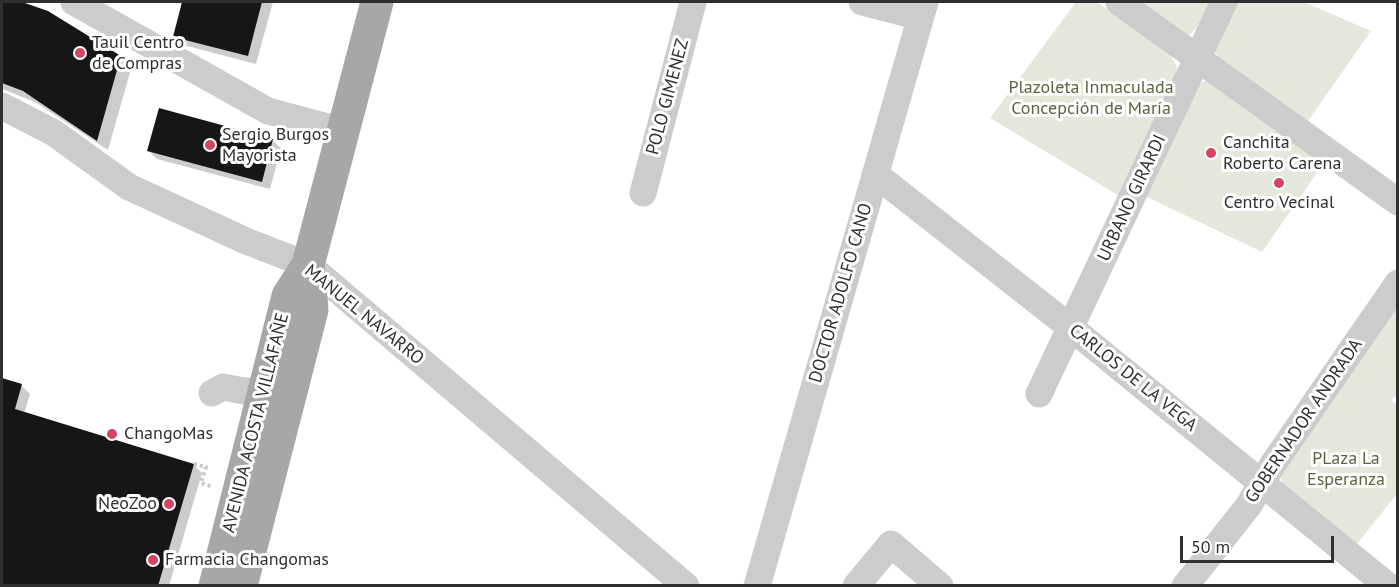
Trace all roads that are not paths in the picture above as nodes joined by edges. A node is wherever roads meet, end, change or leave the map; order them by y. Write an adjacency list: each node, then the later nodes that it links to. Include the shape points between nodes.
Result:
1 (74, 2): 10 (street, via 268,111)
2 (377, 2): 10 (main road, AVENIDA ACOSTA VILLAFAÑE)
3 (693, 2): 12 (street, POLO GIMENEZ)
4 (862, 2): 7 (street)
5 (1119, 2): 8 (street)
6 (1224, 2): 8 (street, URBANO GIRARDI)
7 (923, 9): 11 (street, DOCTOR ADOLFO CANO)
8 (1198, 58): 13 (street); 16 (street, URBANO GIRARDI)
9 (2, 106): 14 (street, MANUEL NAVARRO, via 54,133 129,187 246,242)
10 (343, 131): 14 (main road, AVENIDA ACOSTA VILLAFAÑE)
11 (875, 174): 16 (street, CARLOS DE LA VEGA); 24 (street, DOCTOR ADOLFO CANO)
12 (642, 193)
13 (1398, 202)
14 (308, 265): 18 (main road, AVENIDA ACOSTA VILLAFAÑE, via 312,310); 23 (street, MANUEL NAVARRO)
15 (1398, 283): 20 (street, GOBERNADOR ANDRADA)
16 (1070, 327): 19 (street, URBANO GIRARDI); 20 (street, CARLOS DE LA VEGA)
17 (215, 380): 18 (street, via 226,375)
18 (277, 394): 21 (main road, AVENIDA ACOSTA VILLAFAÑE); 22 (main road, AVENIDA ACOSTA VILLAFAÑE)
19 (1039, 394)
20 (1261, 483): 27 (street, GOBERNADOR ANDRADA, via 1249,505); 28 (street, CARLOS DE LA VEGA)
21 (215, 585)
22 (241, 585)
23 (686, 585)
24 (760, 585)
25 (856, 585): 26 (street, via 891,544)
26 (940, 585)
27 (1185, 585)
28 (1388, 585)

